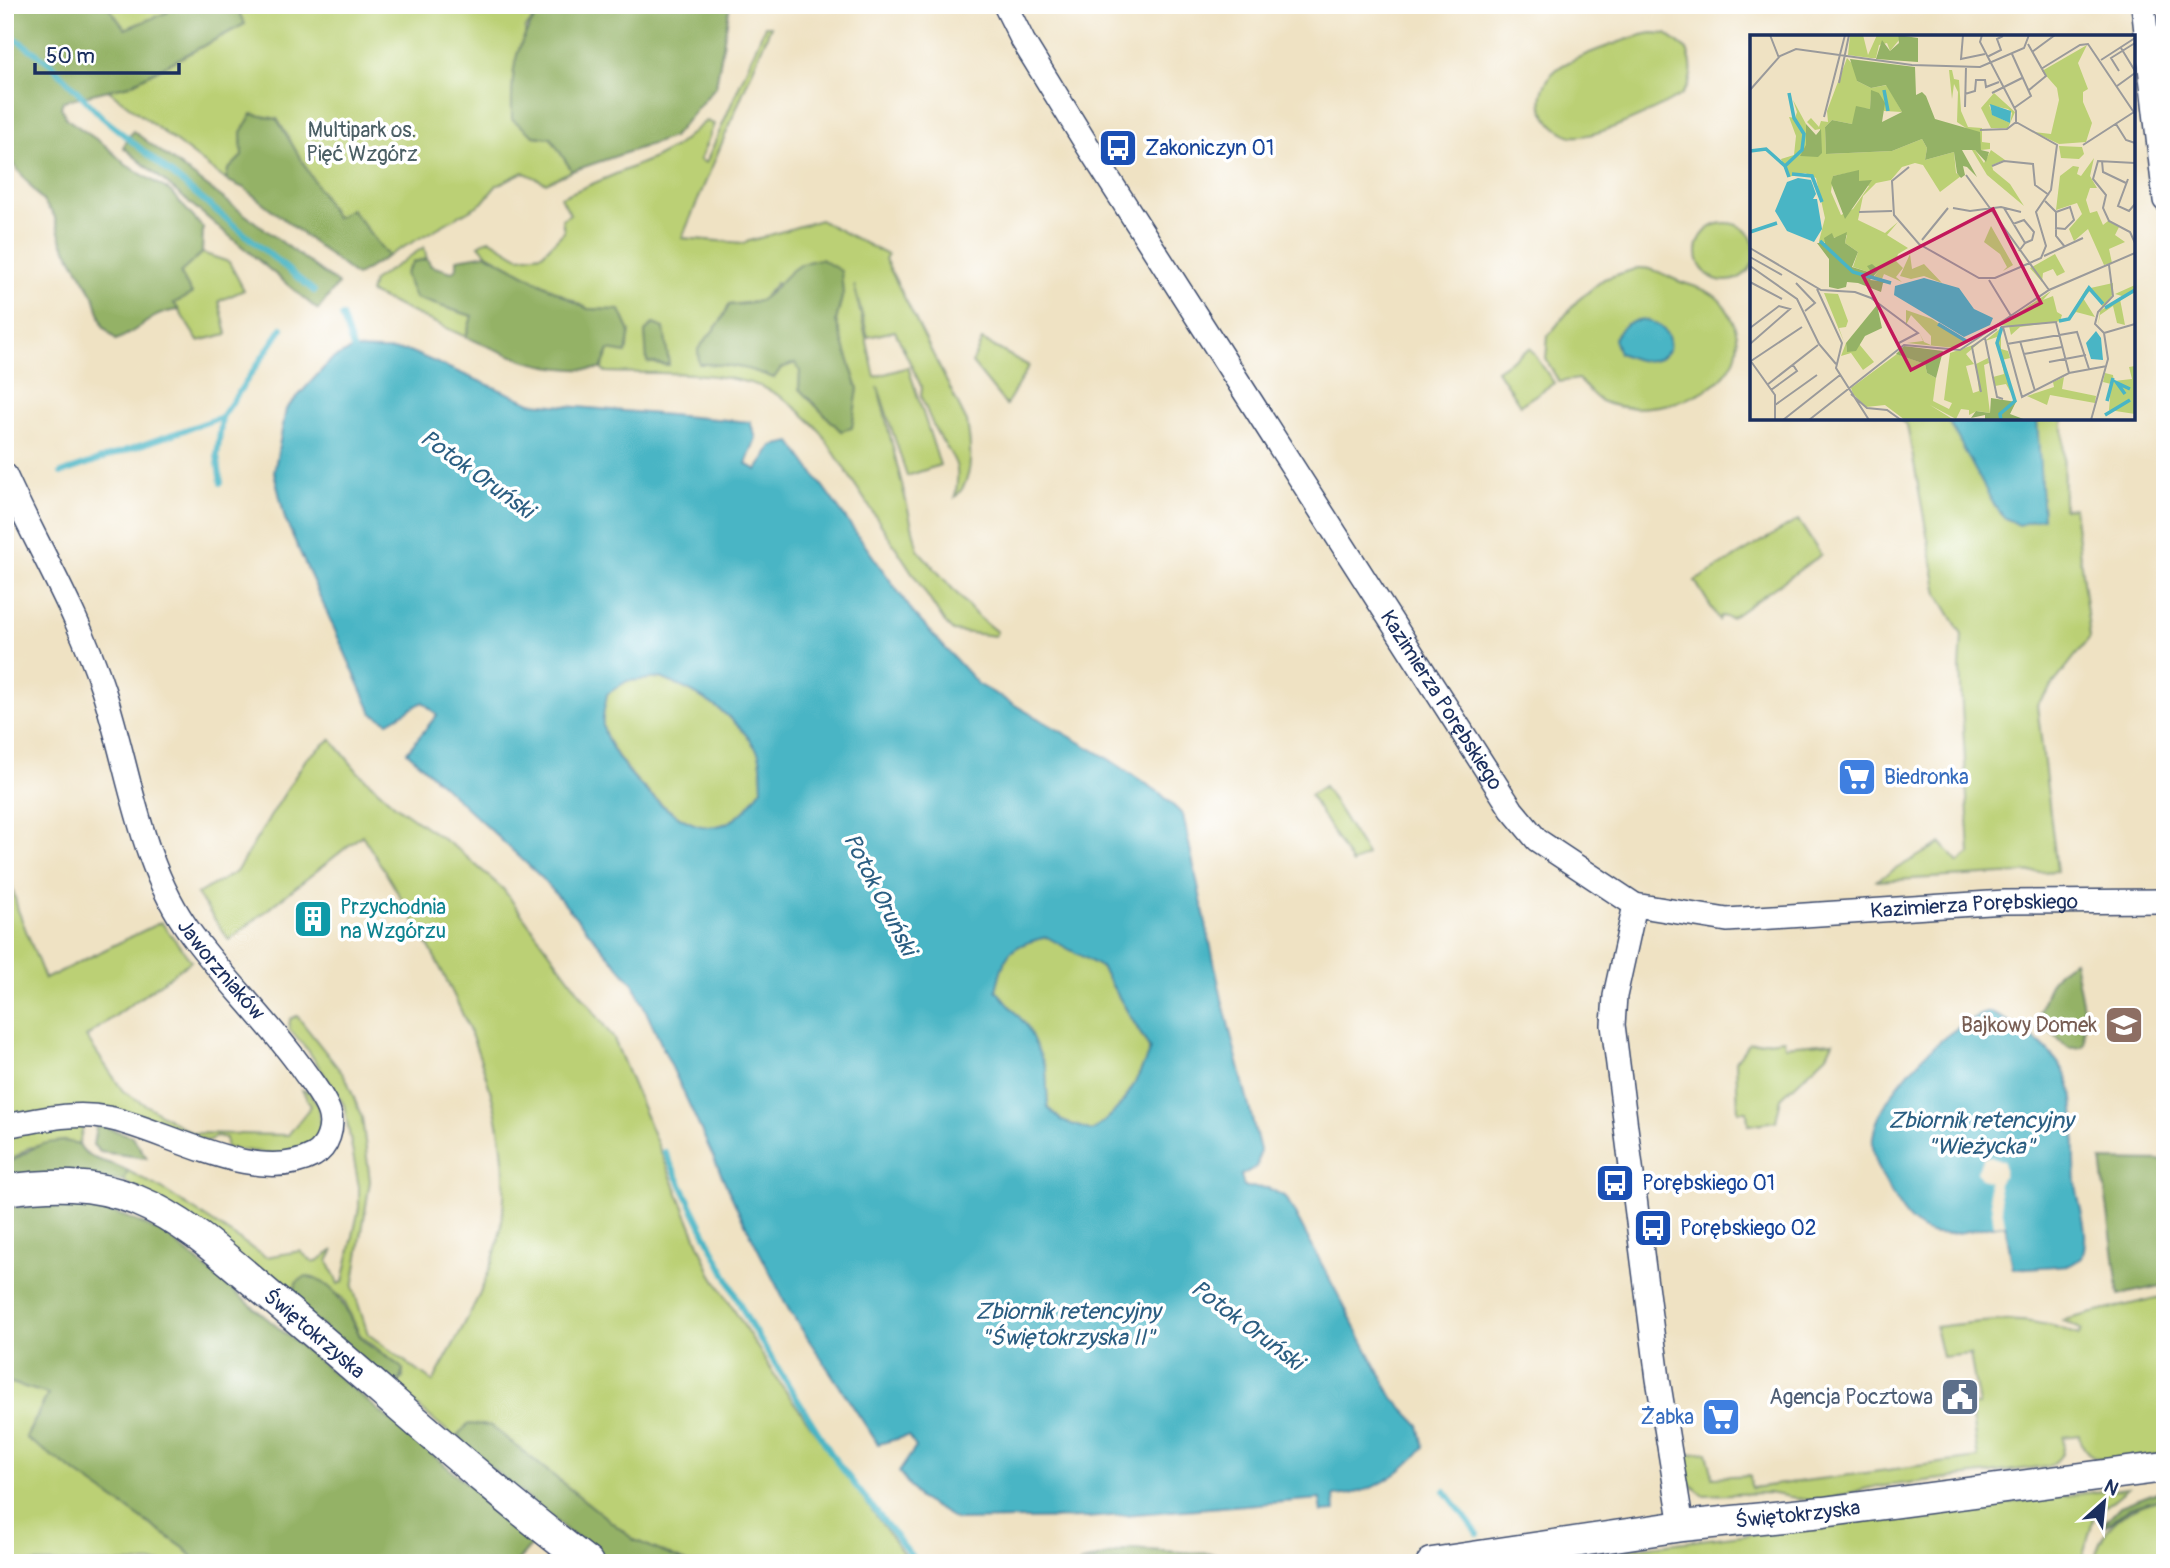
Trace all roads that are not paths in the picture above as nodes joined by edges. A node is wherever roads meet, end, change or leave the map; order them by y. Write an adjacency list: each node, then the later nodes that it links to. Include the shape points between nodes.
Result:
1 (1005, 5): 6 (street, Kazimierza Porębskiego, via 1087,145 1512,810 1537,840)
2 (2143, 5): 3 (street)
3 (2165, 201)
4 (5, 475): 7 (street, Jaworzniaków, via 103,687 153,863 168,898 190,933 283,1042 326,1104 331,1125 326,1143 315,1155 270,1163 207,1153 110,1118 64,1115)
5 (2165, 901): 6 (street, Kazimierza Porębskiego, via 2005,902 1727,920)
6 (1635, 905): 10 (street, via 1615,996 1614,1025 1658,1379)
7 (5, 1126)
8 (5, 1190): 12 (main road, Świętokrzyska, via 49,1186 96,1189 135,1199 167,1216)
9 (2165, 1467): 10 (main road, Świętokrzyska)
10 (1682, 1526): 11 (main road, Świętokrzyska)
11 (1450, 1562)
12 (588, 1563)

